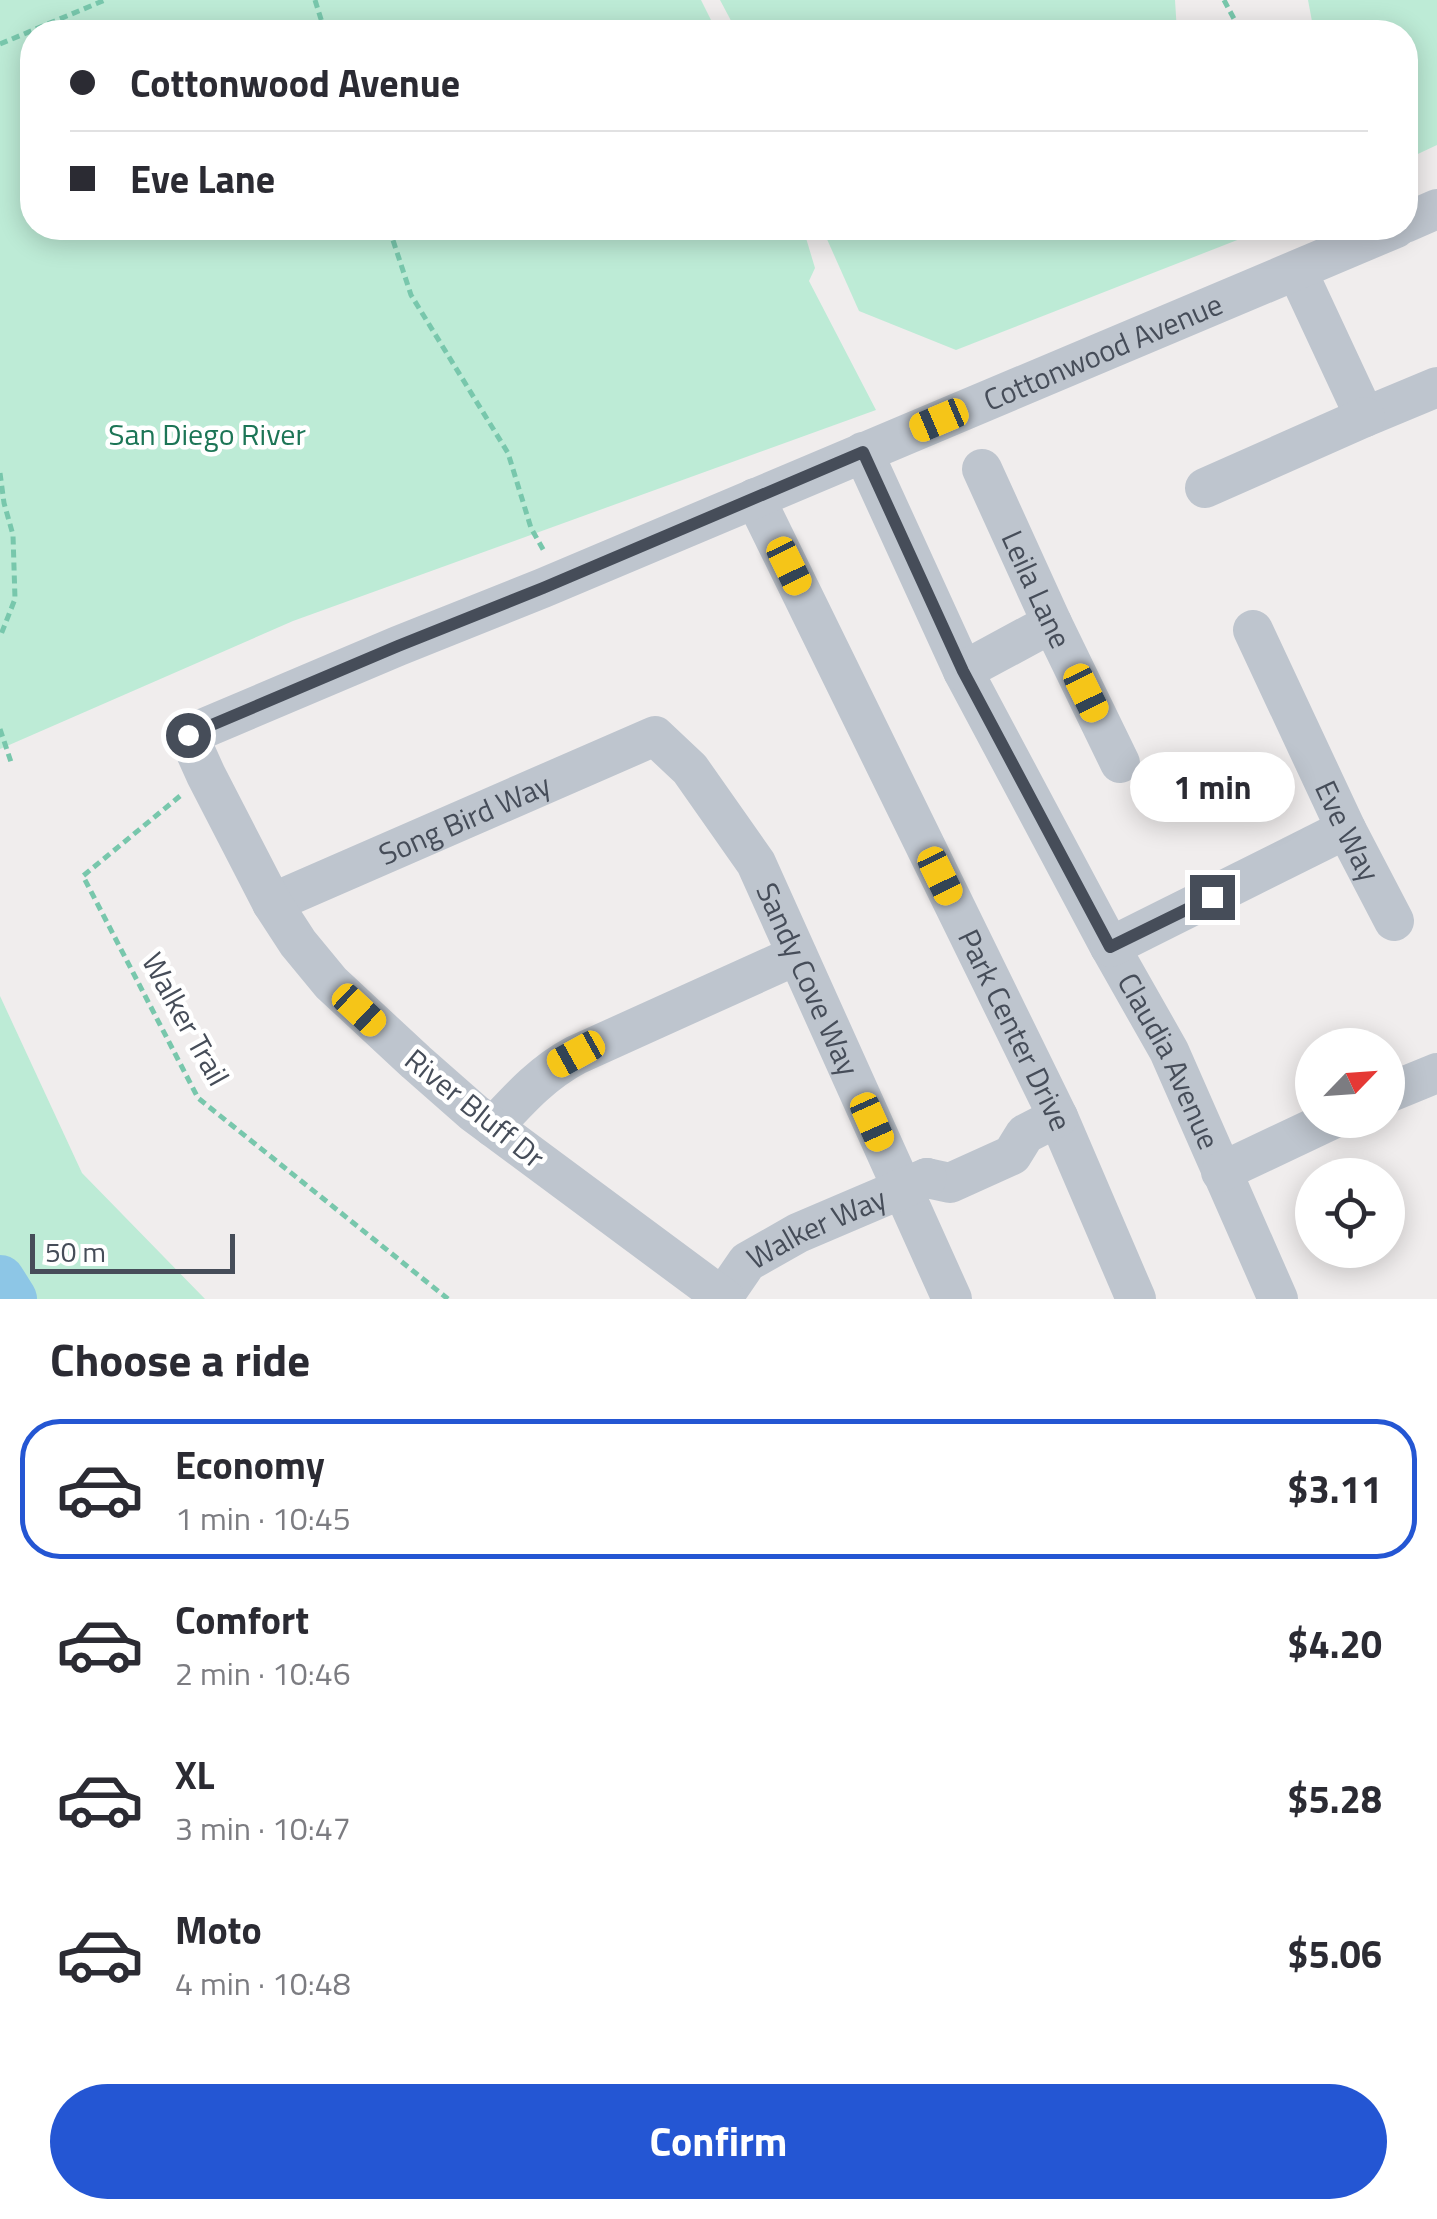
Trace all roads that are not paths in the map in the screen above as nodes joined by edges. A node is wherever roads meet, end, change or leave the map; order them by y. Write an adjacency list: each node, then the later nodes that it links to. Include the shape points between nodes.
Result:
1 (1368, 240): 2 (street, Cottonwood Avenue)
2 (1297, 271): 4 (street); 5 (street, Cottonwood Avenue)
3 (1437, 387): 4 (street)
4 (1366, 417): 7 (street)
5 (863, 452): 8 (street, Cottonwood Avenue); 11 (street, Claudia Avenue)
6 (982, 469): 9 (street, Leila Lane)
7 (1205, 488)
8 (755, 498): 14 (street, Cottonwood Avenue, via 188,735); 22 (street, Park Center Drive)
9 (1052, 624): 11 (street); 13 (street, Leila Lane)
10 (1253, 630): 15 (street, Eve Way)
11 (963, 671): 18 (street, Claudia Avenue)
12 (655, 736): 16 (street, Song Bird Way); 19 (street, Sandy Cove Way, via 690,769 756,863)
13 (1120, 763)
14 (206, 775): 16 (street, River Bluff Dr)
15 (1346, 830): 17 (street, Eve Way); 18 (street)
16 (272, 903): 23 (street, River Bluff Dr, via 331,983)
17 (1394, 921)
18 (1110, 947): 25 (street, Claudia Avenue, via 1169,1051)
19 (797, 955): 23 (street, via 576,1054 535,1082); 26 (street, Sandy Cove Way)
20 (1437, 1073): 21 (street)
21 (1405, 1086)
22 (1042, 1126): 26 (street, Walker Way, via 1000,1130 940,1158); 29 (street, Park Center Drive)
23 (493, 1127): 27 (street, River Bluff Dr)
24 (1295, 1137): 25 (street)
25 (1221, 1172): 30 (street, Claudia Avenue)
26 (914, 1183): 27 (street, Walker Way, via 747,1262); 28 (street, Sandy Cove Way)
27 (724, 1298)
28 (952, 1299)
29 (1136, 1299)
30 (1278, 1299)

